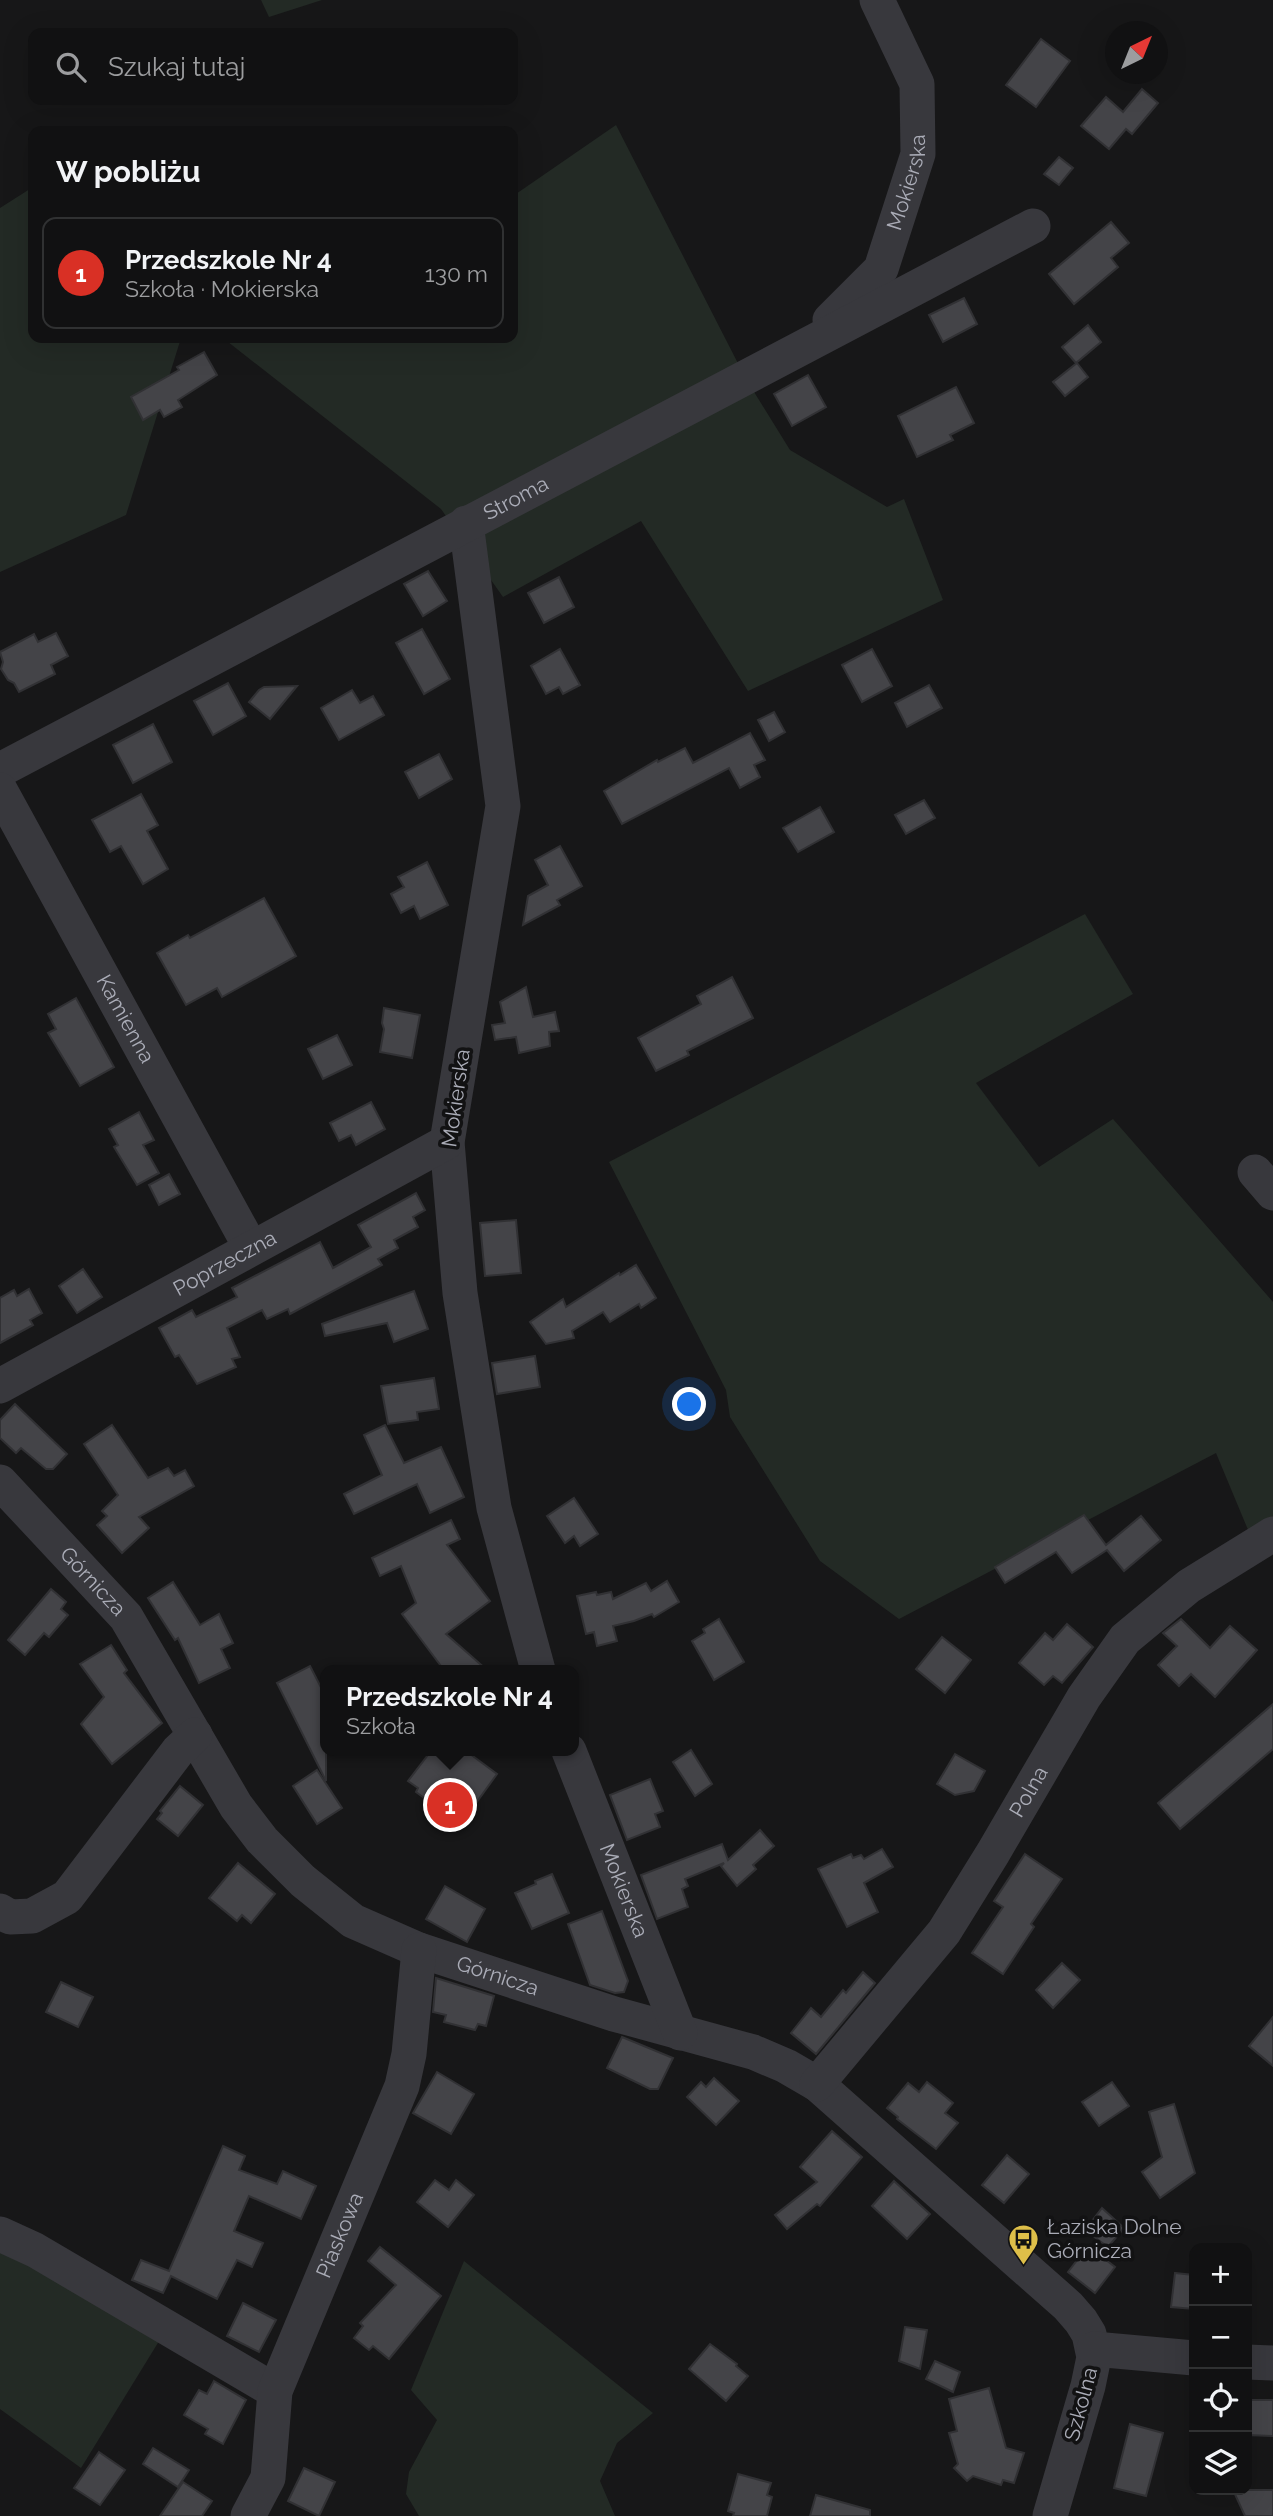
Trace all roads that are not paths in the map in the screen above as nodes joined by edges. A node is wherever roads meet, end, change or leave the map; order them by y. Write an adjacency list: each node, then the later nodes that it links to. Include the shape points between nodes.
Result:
1 (877, 0): 3 (street, Mokierska, via 916,84 918,154 881,269)
2 (1033, 226): 3 (street, Stroma)
3 (808, 342): 4 (street, Stroma)
4 (466, 523): 5 (street, Stroma); 7 (street, Mokierska, via 503,806)
5 (0, 770)
6 (0, 790): 8 (street, Kamienna)
7 (447, 1142): 8 (street, Poprzeczna); 12 (street, Mokierska, via 460,1293 494,1508)
8 (251, 1248): 9 (street, Poprzeczna)
9 (0, 1386)
10 (0, 1482): 13 (street, Górnicza, via 126,1617)
11 (1273, 1534): 18 (street, Polna, via 1189,1586 1125,1639 1084,1697 944,1932)
12 (537, 1665)
13 (195, 1735): 15 (street, via 67,1897 32,1916 10,1917); 16 (street, Górnicza, via 236,1806 303,1881 353,1921)
14 (571, 1756): 17 (street, Mokierska)
15 (0, 1911)
16 (418, 1950): 17 (street, Górnicza); 24 (street, Piaskowa, via 410,2054 402,2086)
17 (680, 2033): 18 (street, Górnicza, via 753,2052)
18 (817, 2084): 20 (street, Górnicza, via 1068,2306)
19 (0, 2234): 24 (street)
20 (1094, 2349): 21 (street, Szkolna); 26 (street, Szkolna, via 1088,2386)
21 (1189, 2358)
22 (1252, 2362): 23 (street)
23 (1273, 2363)
24 (275, 2390): 25 (street, Piaskowa, via 268,2478)
25 (248, 2516)
26 (1049, 2516)

